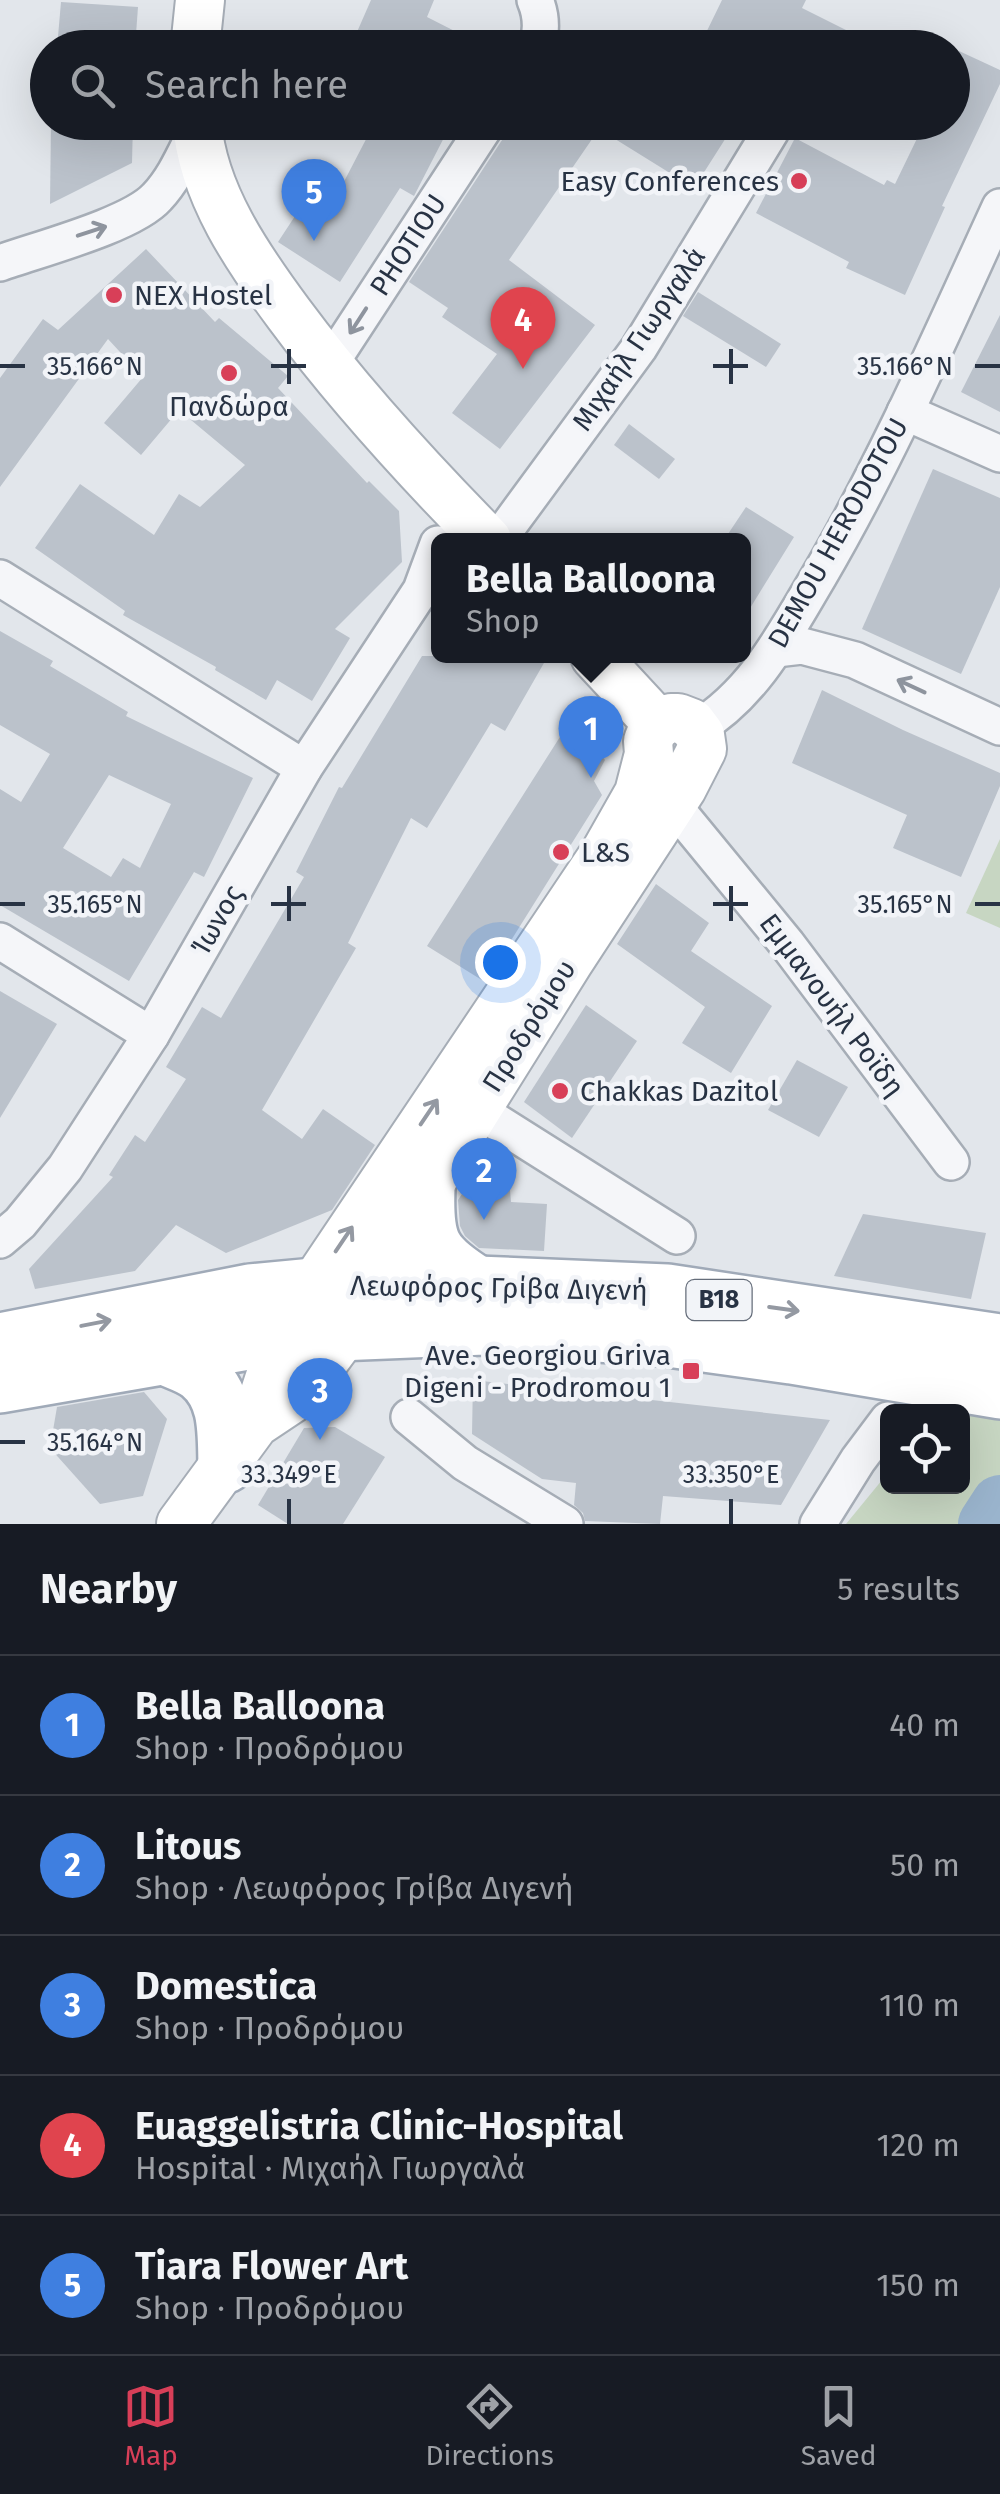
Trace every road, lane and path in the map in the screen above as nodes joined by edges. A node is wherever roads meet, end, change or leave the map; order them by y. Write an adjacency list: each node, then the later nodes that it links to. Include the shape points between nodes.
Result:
1 (200, 0): 3 (street)
2 (534, 0): 4 (street)
3 (197, 30)
4 (542, 30)
5 (190, 140): 10 (street, one-way to 5, via 106,227 155,200)
6 (200, 140): 11 (street, via 206,169 247,257)
7 (476, 140): 11 (street, PHOTIOU, one-way to 11)
8 (766, 140): 15 (street, Μιχαήλ Γιωργαλά, via 639,348)
9 (1000, 207): 12 (street, DEMOU HERODOTOU)
10 (0, 262)
11 (328, 367): 14 (street)
12 (906, 412): 13 (street); 18 (street, DEMOU HERODOTOU)
13 (1000, 454)
14 (440, 526)
15 (503, 533)
16 (0, 578): 22 (street)
17 (430, 589): 22 (street, Ίωνος)
18 (776, 649): 20 (street, one-way to 18, via 855,660 802,646); 21 (street, DEMOU HERODOTOU, via 756,678)
19 (602, 663): 21 (street)
20 (1000, 727)
21 (674, 755): 25 (street, Προδρόμου, via 570,961); 26 (street, Εμμανουήλ Ροϊδη, via 787,944); 32 (street, Προδρόμου, one-way to 21, via 605,854 639,793)
22 (304, 768): 24 (street, Ίωνος)
23 (0, 941): 24 (street)
24 (151, 1035): 29 (street, Ίωνος, via 65,1168)
25 (476, 1110): 27 (street, Προδρόμου); 28 (street)
26 (951, 1162)
27 (427, 1188): 30 (street, Προδρόμου); 31 (main road, via 430,1240 452,1268)
28 (677, 1236)
29 (0, 1240)
30 (374, 1284): 31 (main road, Λεωφόρος Γρίβα Διγενή / B18); 32 (main road, Λεωφόρος Γρίβα Διγενή / B18); 33 (street, Προδρόμου)
31 (477, 1284): 37 (main road, Λεωφόρος Γρίβα Διγενή / B18, one-way to 37, via 666,1292)
32 (314, 1286): 34 (street, Προδρόμου); 35 (main road, Λεωφόρος Γρίβα Διγενή / B18, one-way to 32, via 250,1292)
33 (344, 1334): 34 (main road, Λεωφόρος Γρίβα Διγενή / B18); 37 (main road, Λεωφόρος Γρίβα Διγενή / B18, via 484,1327 661,1338); 41 (street, Προδρόμου, via 300,1393)
34 (288, 1335): 36 (main road, Λεωφόρος Γρίβα Διγενή / B18); 41 (street, Προδρόμου)
35 (0, 1341)
36 (163, 1356): 38 (main road, Λεωφόρος Γρίβα Διγενή / B18); 41 (main road, via 211,1386)
37 (963, 1375)
38 (0, 1386)
39 (409, 1417): 43 (street, via 465,1463)
40 (880, 1431): 44 (street)
41 (241, 1444): 42 (street, Προδρόμου)
42 (180, 1524)
43 (566, 1524)
44 (818, 1524)

